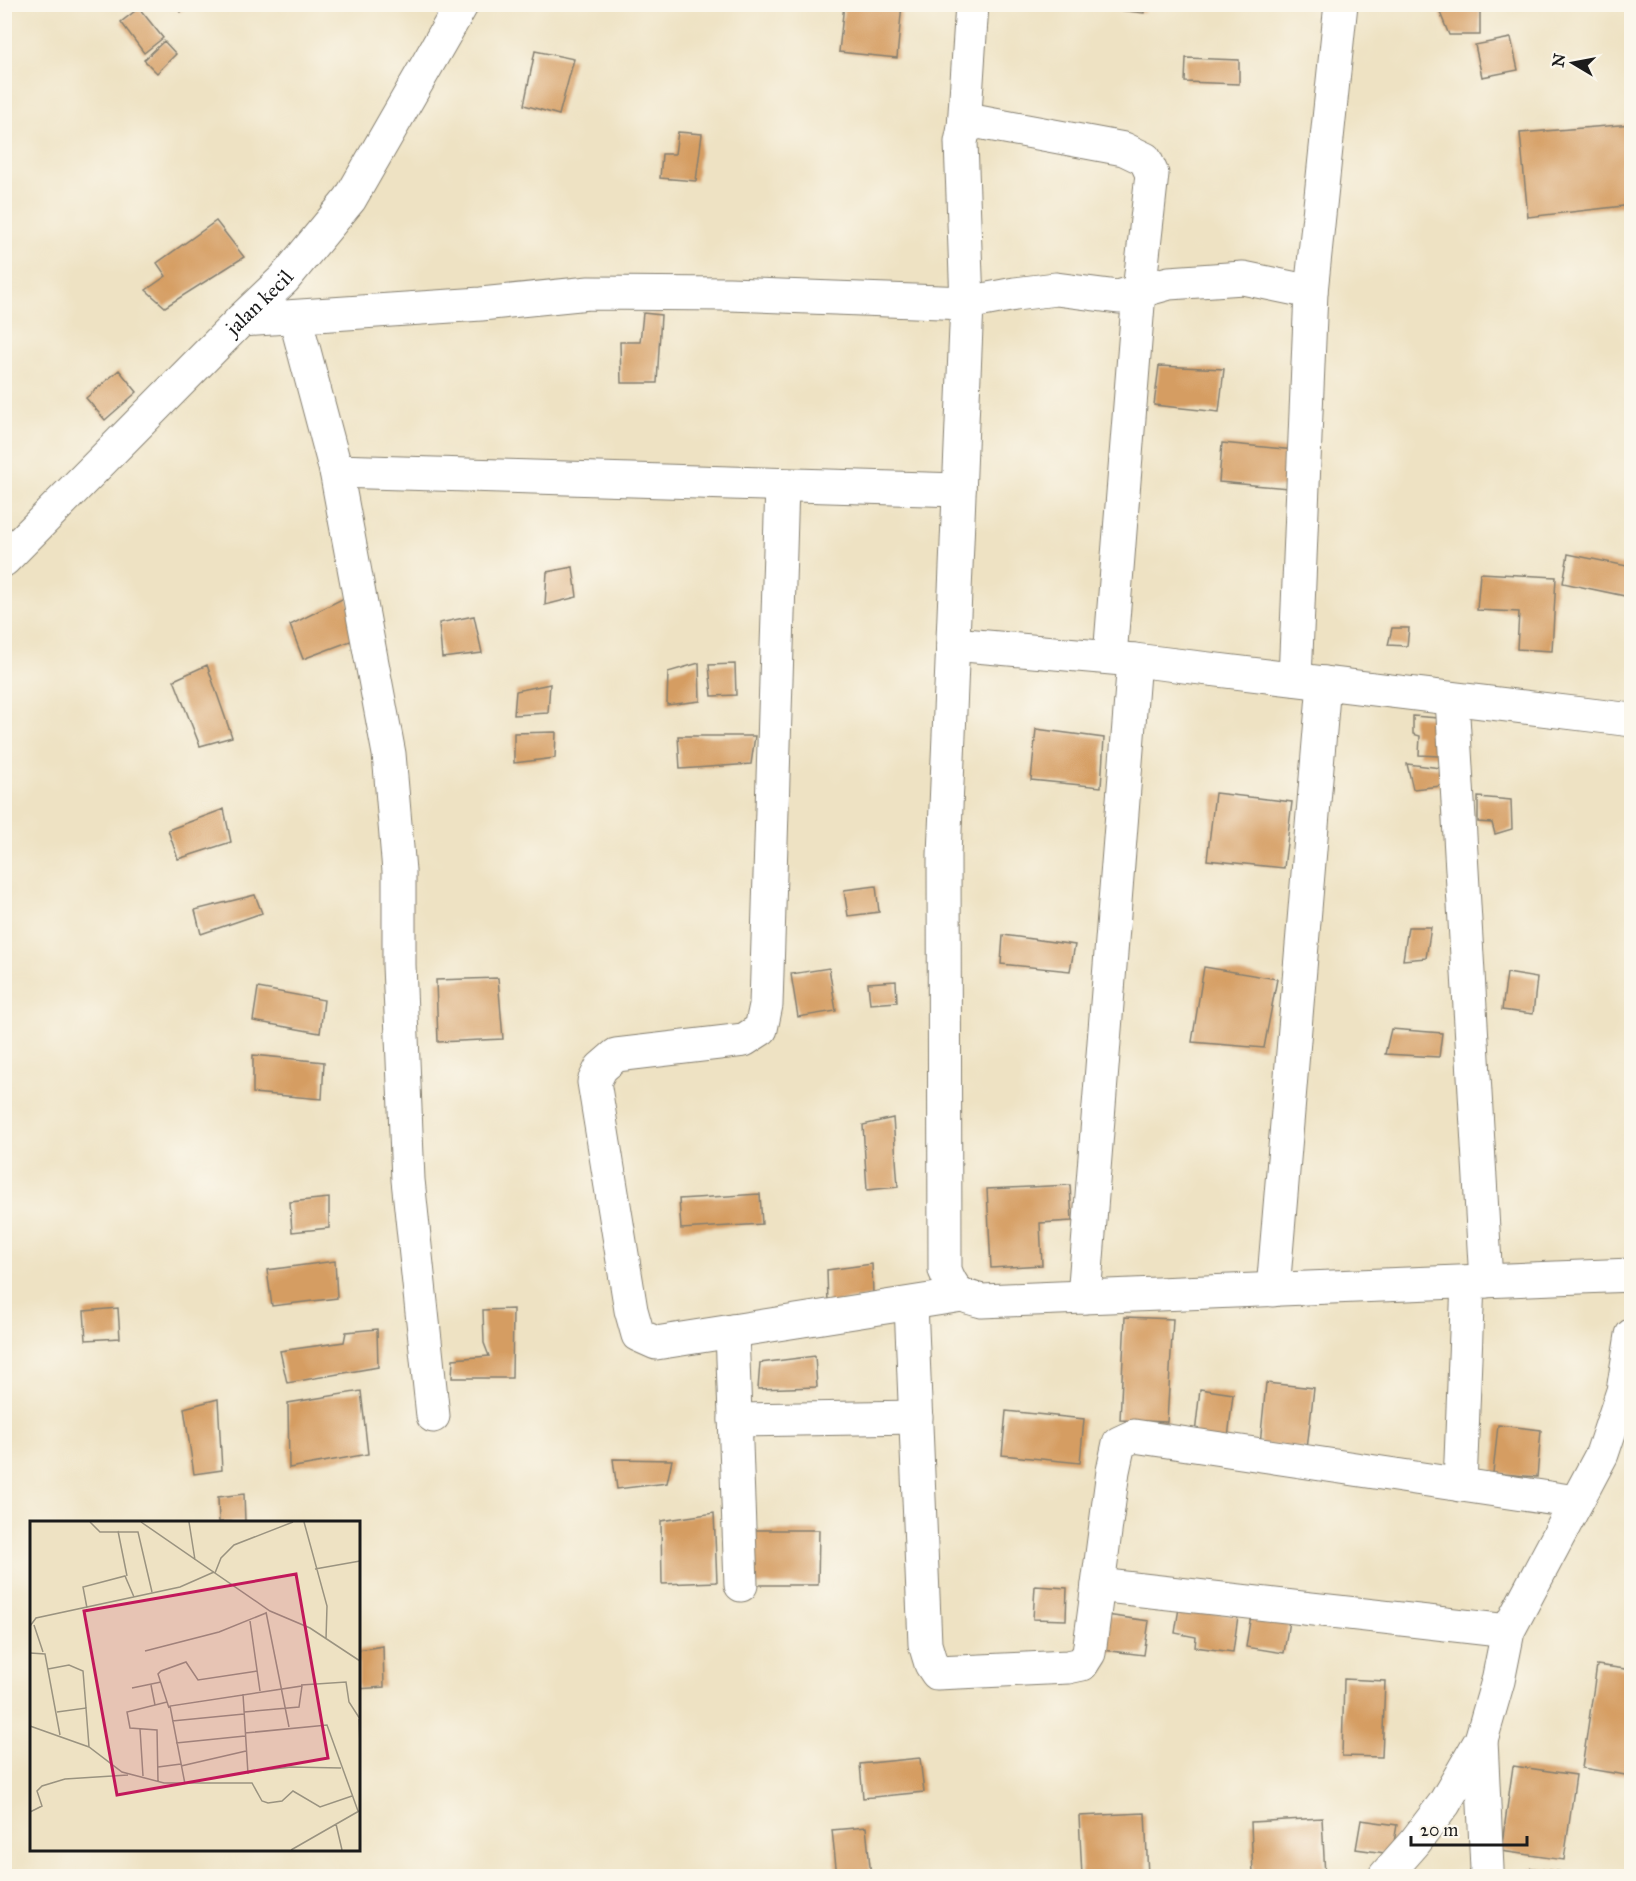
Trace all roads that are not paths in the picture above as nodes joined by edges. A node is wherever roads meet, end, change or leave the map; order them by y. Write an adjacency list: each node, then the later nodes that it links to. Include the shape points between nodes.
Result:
1 (462, 4): 9 (street, jalan kecil, via 350,199 284,279)
2 (972, 4): 4 (street)
3 (1341, 4): 6 (street)
4 (964, 128): 5 (street, via 978,122 1124,149 1145,159 1152,174); 7 (street, via 961,142)
5 (1139, 292): 6 (street, via 1169,283 1243,278); 7 (street, via 1118,297 1056,289); 15 (street)
6 (1311, 292): 16 (street)
7 (967, 303): 8 (street, via 589,293); 12 (street)
8 (295, 317): 9 (street); 10 (street)
9 (241, 320): 13 (street, jalan kecil)
10 (336, 471): 11 (street); 27 (street, via 389,754 399,871 408,1180)
11 (782, 485): 12 (street); 25 (street, via 766,1005 761,1029 744,1040 616,1055 601,1068 594,1082 638,1335 656,1343)
12 (959, 490): 14 (street)
13 (4, 560)
14 (953, 644): 15 (street); 22 (street, via 944,855 945,1270)
15 (1122, 659): 16 (street); 23 (street)
16 (1309, 681): 17 (street); 21 (street)
17 (1452, 699): 18 (street); 20 (street)
18 (1632, 720)
19 (1632, 1275): 20 (street)
20 (1477, 1281): 21 (street); 30 (street)
21 (1273, 1290): 23 (street)
22 (962, 1296): 23 (street, via 981,1301); 24 (street)
23 (1084, 1297)
24 (911, 1304): 25 (street); 28 (street)
25 (732, 1331): 29 (street)
26 (1632, 1335): 31 (street, via 1623,1391 1602,1454)
27 (433, 1416)
28 (916, 1417): 29 (street); 33 (street, via 925,1644 938,1673 1068,1668 1082,1664 1089,1653)
29 (735, 1420): 32 (street)
30 (1460, 1485): 31 (street); 33 (street, via 1134,1436 1119,1443)
31 (1576, 1502): 34 (street)
32 (741, 1585)
33 (1098, 1585): 34 (street)
34 (1508, 1631): 35 (street)
35 (1481, 1740): 36 (street, via 1443,1804); 37 (street)
36 (1385, 1876)
37 (1486, 1876)

